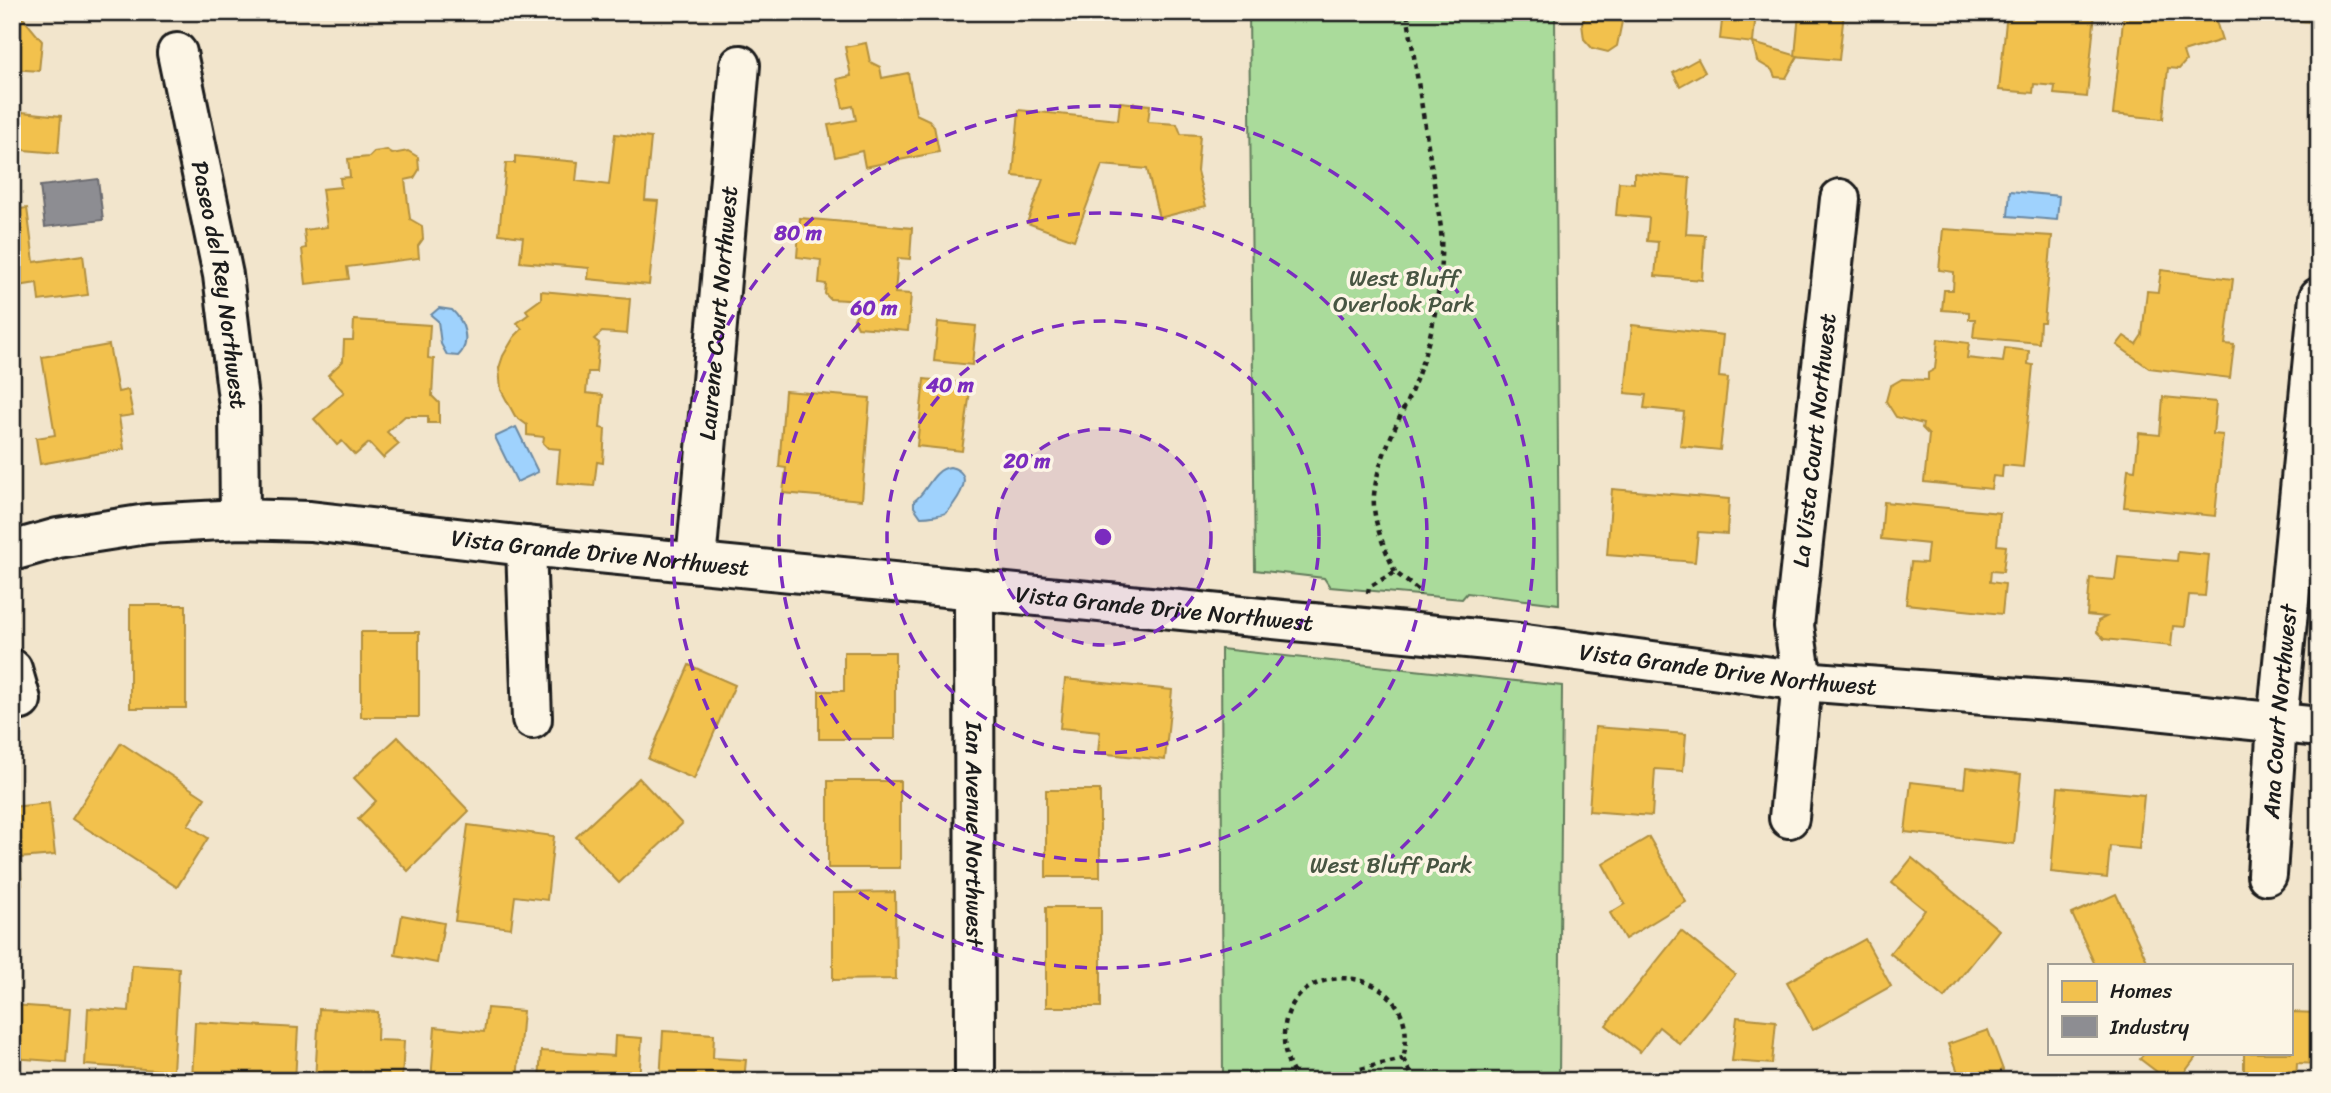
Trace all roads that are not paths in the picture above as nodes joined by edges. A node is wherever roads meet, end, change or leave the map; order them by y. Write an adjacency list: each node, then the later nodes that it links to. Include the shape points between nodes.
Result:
1 (177, 53): 5 (street, Paseo del Rey Northwest, via 223,275 239,407)
2 (740, 65): 8 (street, Laurene Court Northwest)
3 (1840, 199): 10 (street, La Vista Court Northwest, via 1794,626)
4 (2319, 297): 12 (street, Ana Court Northwest)
5 (240, 519): 6 (street, Vista Grande Drive Northwest, via 310,521); 7 (street, Vista Grande Drive Northwest, via 148,524 58,538)
6 (526, 546): 8 (street, Vista Grande Drive Northwest); 11 (street)
7 (12, 551)
8 (695, 562): 9 (street, Vista Grande Drive Northwest)
9 (974, 589): 10 (street, Vista Grande Drive Northwest, via 1518,643); 16 (street, Ian Avenue Northwest)
10 (1802, 681): 12 (street, Vista Grande Drive Northwest); 14 (street, La Vista Court Northwest)
11 (532, 719)
12 (2277, 723): 13 (street, Vista Grande Drive Northwest); 15 (street, Ana Court Northwest)
13 (2319, 727)
14 (1789, 818)
15 (2267, 875)
16 (975, 1081)

